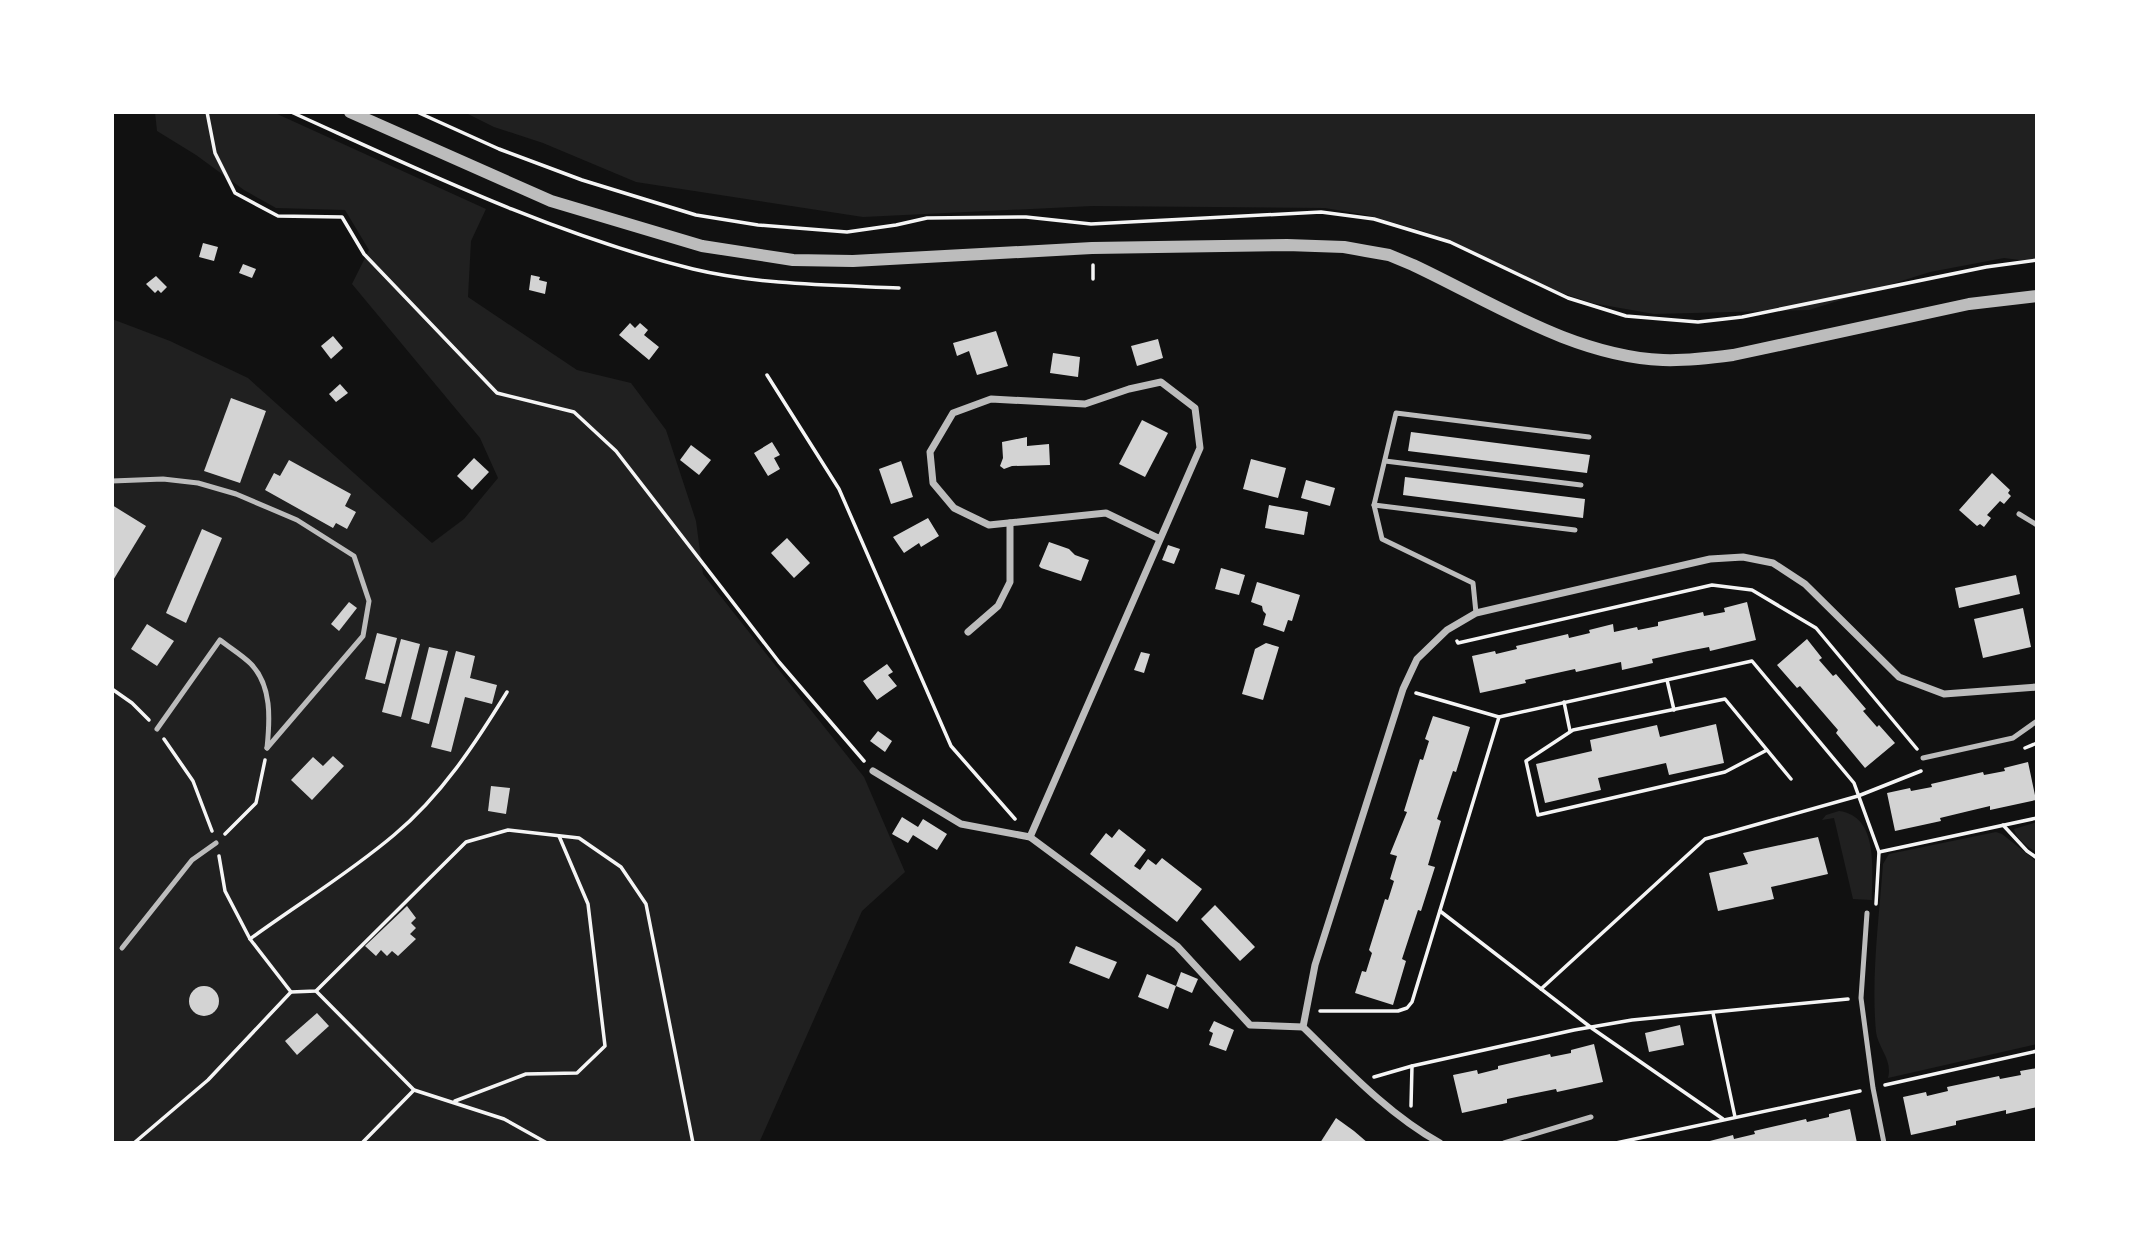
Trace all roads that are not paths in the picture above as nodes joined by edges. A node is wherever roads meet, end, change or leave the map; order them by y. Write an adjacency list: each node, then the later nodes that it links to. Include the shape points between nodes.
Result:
1 (350, 112): 2 (street, via 551,201 702,246 793,260 853,261 1092,248 1344,247 1389,255 1570,341 1662,360 1733,355 1969,304)
2 (2037, 296)
3 (1589, 437): 4 (lane, via 1396,413)
4 (1385, 461): 6 (lane); 7 (lane)
5 (112, 481): 17 (lane, via 198,482 297,520 354,556 369,601 363,636 267,748 267,693 252,665 220,640)
6 (1581, 485)
7 (1374, 505): 11 (lane); 13 (lane, via 1382,539 1473,583)
8 (2019, 514): 10 (lane)
9 (1010, 523): 12 (street, via 1106,513); 12 (street, via 989,525 954,508 933,483 930,452 954,413 991,399 1086,404 1161,382 1195,408 1200,448); 14 (street, via 1010,582 998,606)
10 (2037, 525)
11 (1574, 530)
12 (1160, 539): 20 (street)
13 (1476, 613): 15 (street, via 1710,559 1743,557 1773,563 1805,584 1899,677 1944,694); 24 (street, via 1447,630 1417,659 1403,689 1315,965)
14 (968, 632)
15 (2037, 687)
16 (2037, 721): 18 (lane, via 2013,738)
17 (157, 729)
18 (1923, 758)
19 (873, 771): 20 (street, via 961,824)
20 (1030, 837): 24 (street, via 1177,946 1250,1025)
21 (216, 843): 23 (lane, via 192,860)
22 (1867, 913): 30 (lane, via 1861,998)
23 (122, 948)
24 (1303, 1027): 26 (street, via 1358,1082)
25 (1591, 1117): 29 (lane)
26 (1422, 1133): 27 (street); 28 (street)
27 (1417, 1143)
28 (1440, 1143)
29 (1504, 1143)
30 (1884, 1143)

